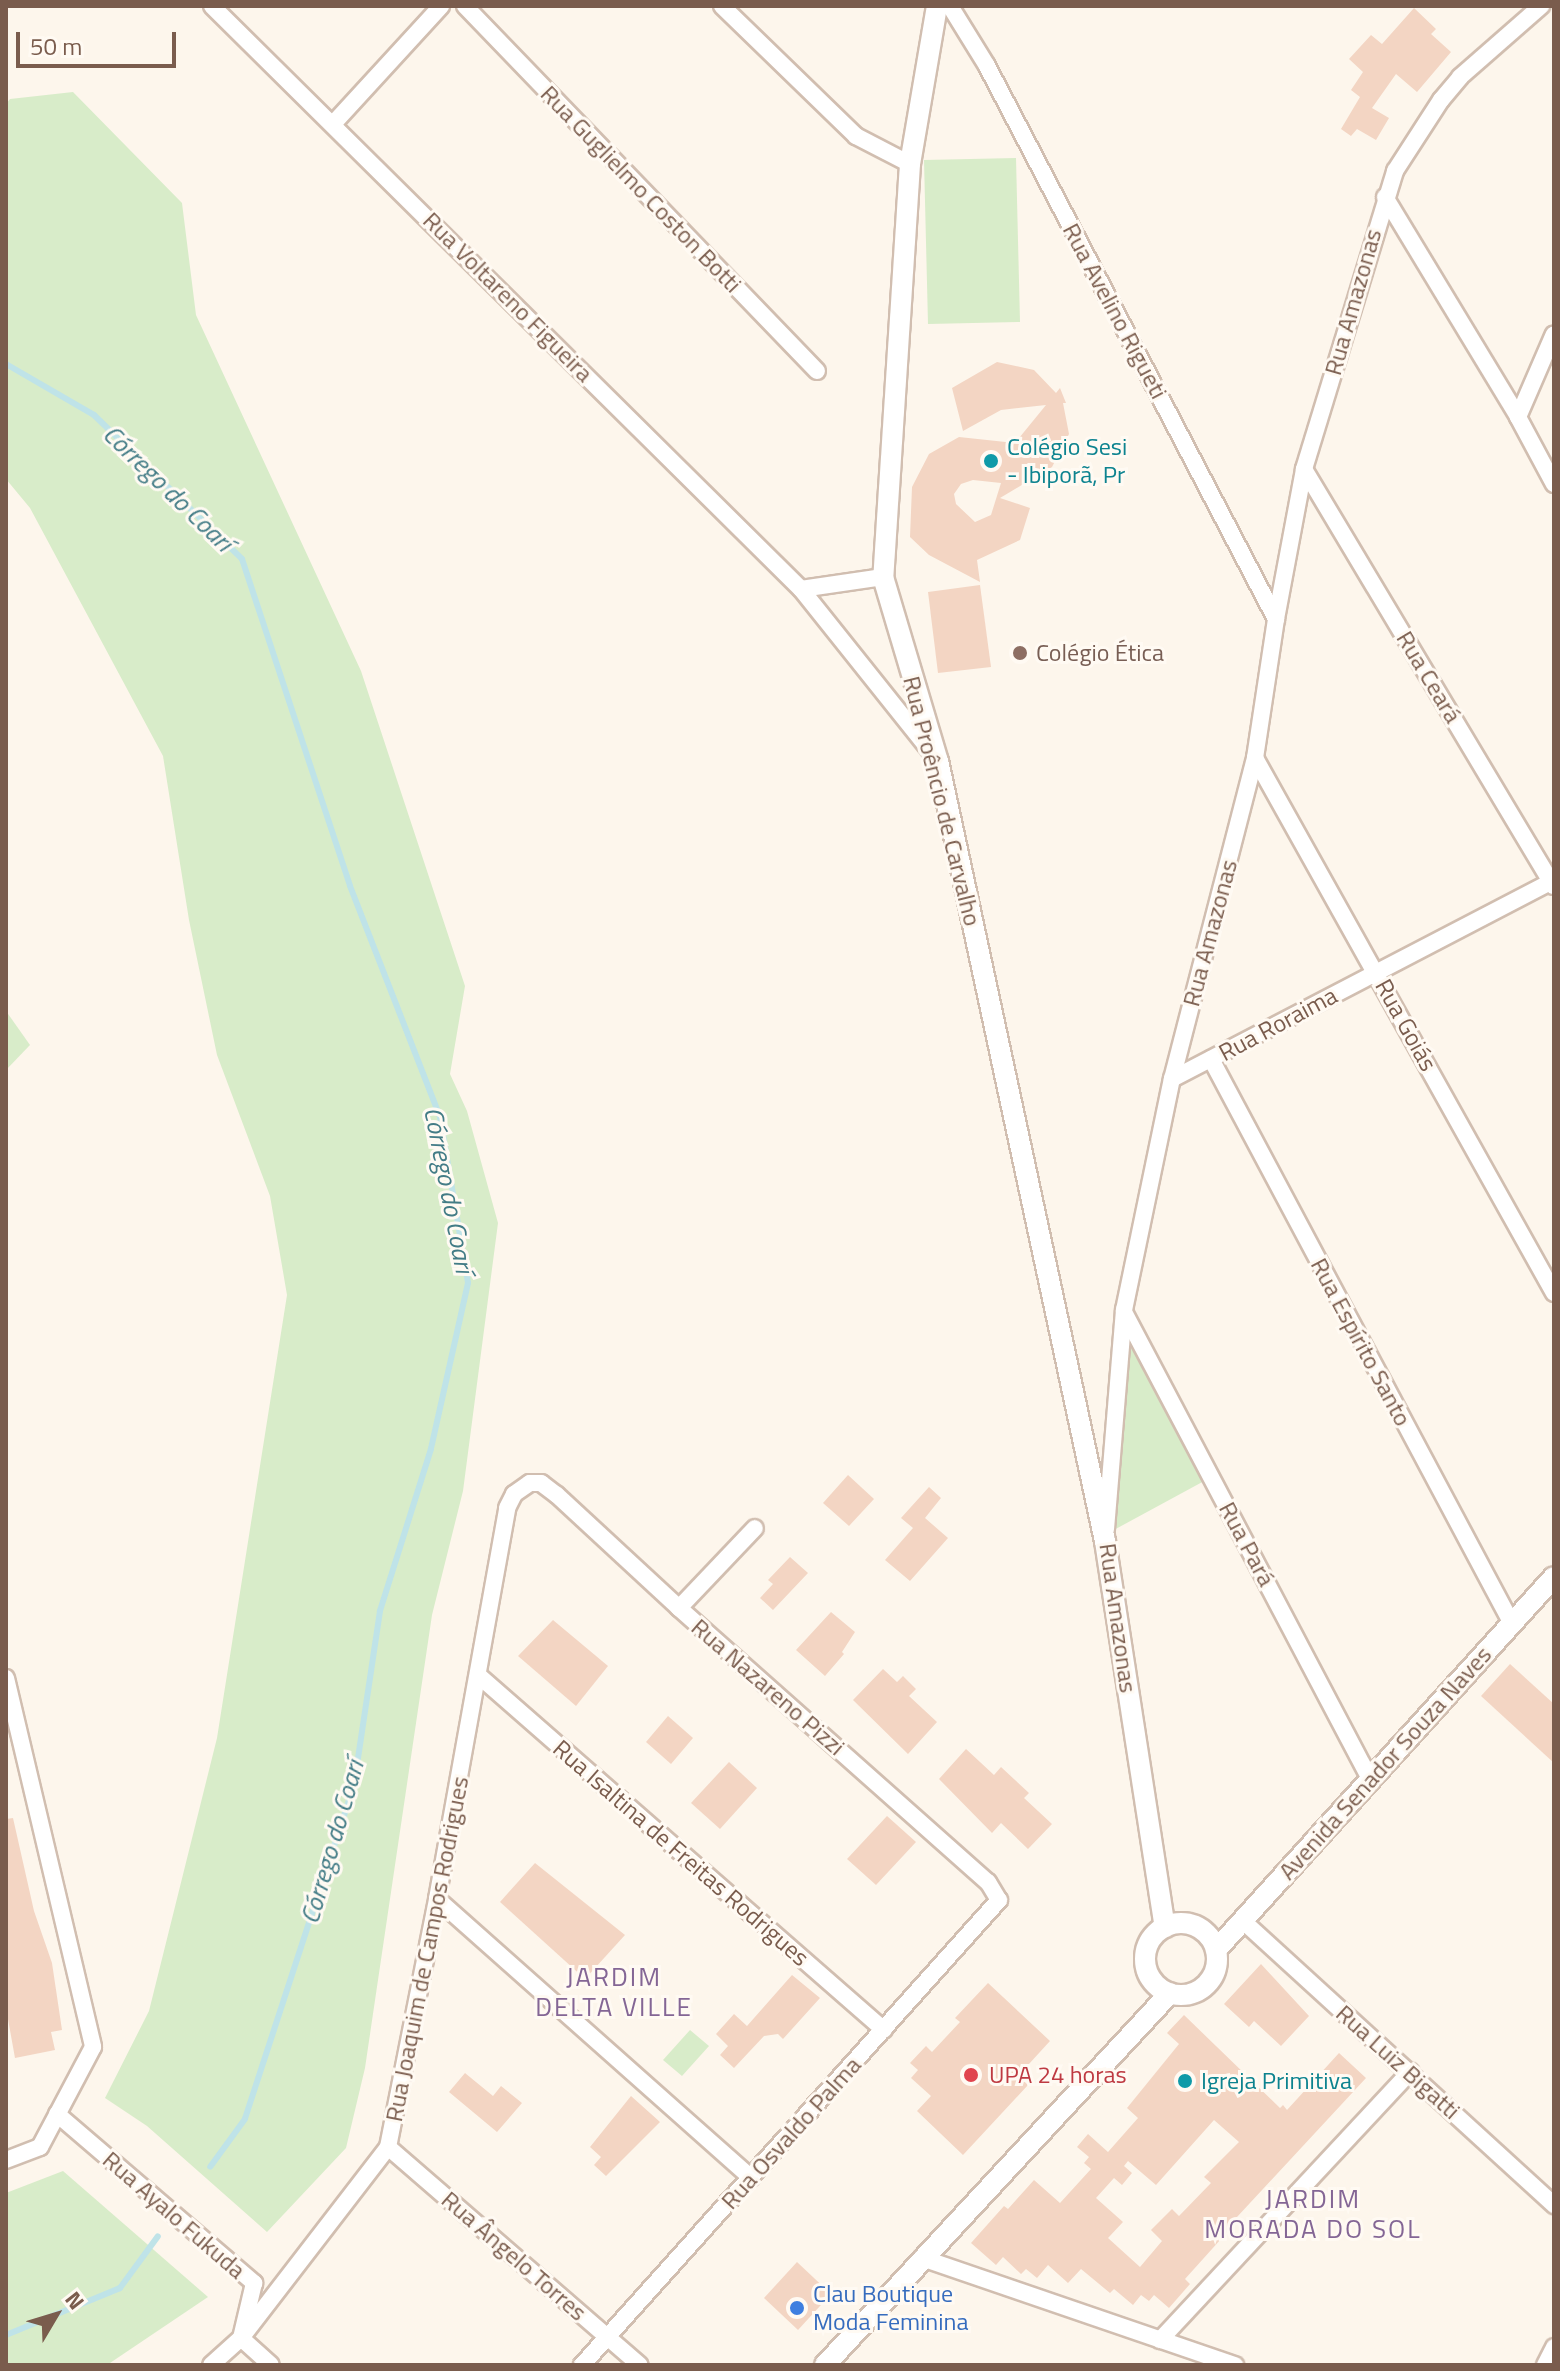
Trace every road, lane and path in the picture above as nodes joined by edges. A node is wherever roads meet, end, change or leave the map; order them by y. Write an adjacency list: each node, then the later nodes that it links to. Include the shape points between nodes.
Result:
1 (212, 6): 8 (street, Rua Voltareno Figueira)
2 (441, 6): 8 (street)
3 (465, 6): 12 (street, Rua Guglielmo Coston Botti)
4 (722, 6): 9 (street, via 856,136)
5 (937, 6): 9 (street, Rua Proêncio de Carvalho)
6 (950, 6): 18 (street, Rua Avelino Rigueti, via 987,66)
7 (1541, 6): 10 (street, Rua Amazonas, via 1478,59 1441,100 1408,146)
8 (333, 124): 17 (street, Rua Voltareno Figueira)
9 (910, 164): 16 (street, Rua Proêncio de Carvalho)
10 (1385, 197): 13 (street); 14 (street, Rua Amazonas)
11 (1554, 334): 13 (street)
12 (817, 371)
13 (1518, 417): 15 (street)
14 (1304, 469): 18 (street, Rua Amazonas); 21 (street, Rua Ceará)
15 (1554, 484)
16 (883, 577): 17 (street); 20 (street, Rua Proêncio de Carvalho)
17 (801, 589): 20 (street, Rua Voltareno Figueira)
18 (1276, 619): 19 (street, Rua Amazonas)
19 (1255, 758): 22 (street, Rua Goiás); 24 (street, Rua Amazonas)
20 (938, 761): 29 (street, Rua Proêncio de Carvalho)
21 (1553, 883): 22 (street, Rua Roraima)
22 (1377, 973): 23 (street, Rua Roraima); 25 (street, Rua Goiás)
23 (1211, 1059): 24 (street, Rua Roraima); 32 (street, Rua Espírito Santo)
24 (1172, 1079): 26 (street, Rua Amazonas)
25 (1554, 1293)
26 (1124, 1310): 29 (street, Rua Amazonas); 36 (street, Rua Pará)
27 (530, 1483): 31 (street, Rua Nazareno Pizzi, via 541,1483 557,1495); 33 (street, Rua Joaquim de Campos Rodrigues, via 514,1494 507,1508)
28 (755, 1528): 31 (street)
29 (1105, 1541): 40 (street, Rua Amazonas)
30 (1554, 1577): 32 (street, Avenida Senador Souza Naves)
31 (679, 1608): 38 (street, Rua Nazareno Pizzi, via 988,1882)
32 (1512, 1624): 36 (street, Avenida Senador Souza Naves)
33 (478, 1675): 37 (street, Rua Joaquim de Campos Rodrigues); 43 (street, Rua Isaltina de Freitas Rodrigues)
34 (6, 1678): 35 (street)
35 (14, 1742): 45 (street, via 93,2047)
36 (1370, 1779): 39 (street, Avenida Senador Souza Naves)
37 (437, 1899): 46 (street, Rua Joaquim de Campos Rodrigues); 48 (street)
38 (999, 1900): 43 (street, Rua Osvaldo Palma)
39 (1242, 1920): 41 (street, Avenida Senador Souza Naves); 44 (street, Rua Luiz Bigatti)
40 (1165, 1927): 41 (street, via 1196,1926); 42 (street, via 1155,1934 1146,1955 1151,1979)
41 (1216, 1950): 42 (street, via 1214,1975 1203,1988)
42 (1170, 1993): 50 (street)
43 (884, 2030): 48 (street, Rua Osvaldo Palma)
44 (1410, 2072): 49 (street, Rua Luiz Bigatti); 53 (street)
45 (57, 2114): 47 (street, via 40,2147); 52 (street, Rua Ayalo Fukuda, via 254,2283)
46 (388, 2147): 51 (street, Rua Ângelo Torres); 52 (street, Rua Joaquim de Campos Rodrigues)
47 (6, 2160)
48 (751, 2178): 51 (street, Rua Osvaldo Palma)
49 (1554, 2205)
50 (922, 2258): 53 (street); 59 (street)
51 (607, 2337): 57 (street, Rua Osvaldo Palma); 58 (street, Rua Ângelo Torres)
52 (241, 2338): 55 (street, Rua Joaquim de Campos Rodrigues); 56 (street)
53 (1160, 2340): 60 (street)
54 (1554, 2347): 61 (street)
55 (211, 2365)
56 (271, 2365)
57 (582, 2365)
58 (640, 2365)
59 (825, 2365)
60 (1235, 2365)
61 (1545, 2365)

